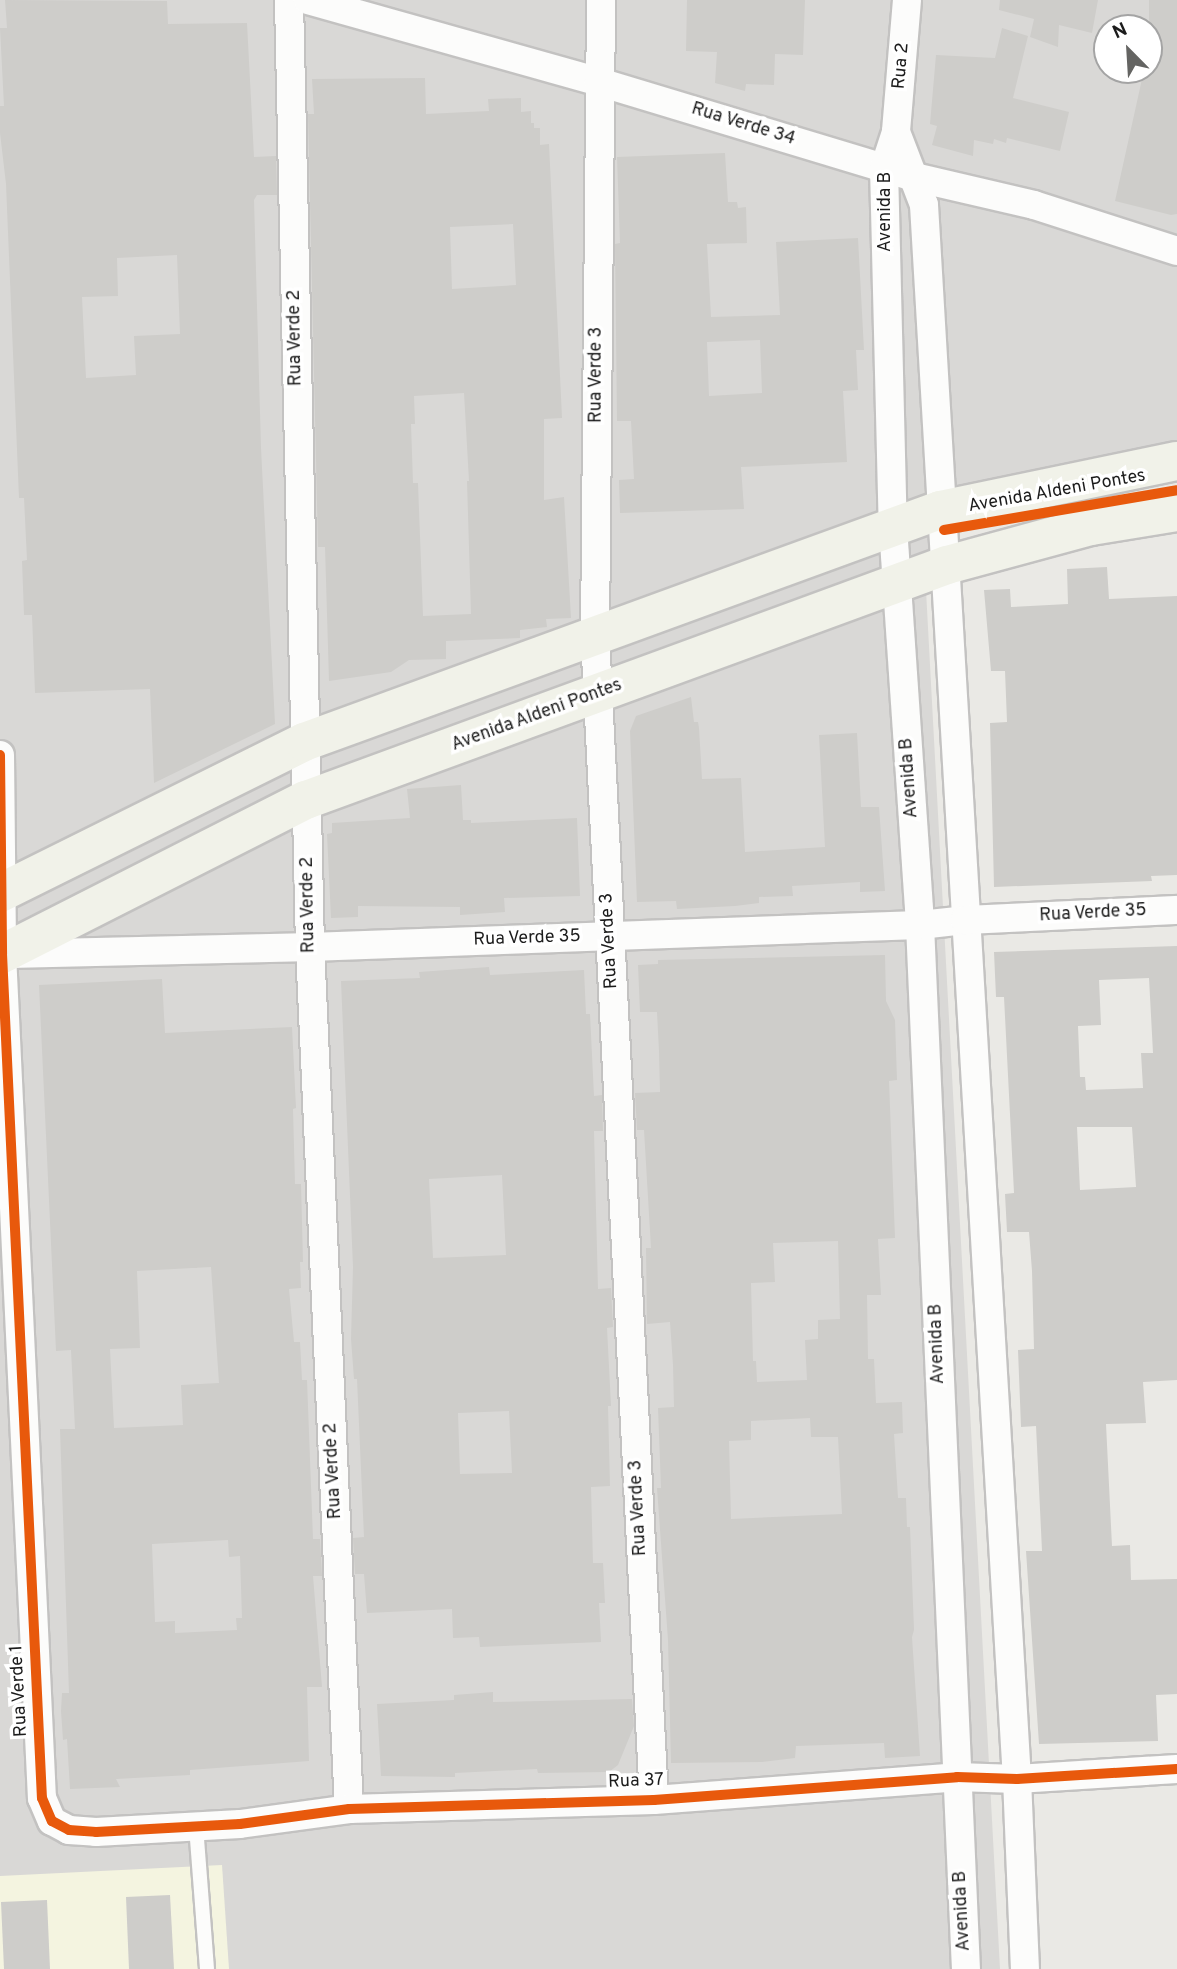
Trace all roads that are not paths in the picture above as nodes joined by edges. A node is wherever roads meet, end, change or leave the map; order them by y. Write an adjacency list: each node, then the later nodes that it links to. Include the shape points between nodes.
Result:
1 (289, 0): 18 (street, Rua Verde 2)
2 (308, 0): 5 (street, Rua Verde 34)
3 (601, 0): 5 (street, Rua Verde 3)
4 (907, 0): 6 (street, Rua 2)
5 (599, 82): 7 (street, Rua Verde 34); 16 (street, Rua Verde 3)
6 (896, 132): 7 (street, Avenida B); 8 (street, Avenida B)
7 (884, 168): 8 (street, Rua Verde 34); 13 (street, Avenida B)
8 (914, 177): 9 (street, Rua Verde 34, via 1034,205); 11 (street, Avenida B, via 925,214)
9 (1177, 251)
10 (1177, 461): 11 (main road, Avenida Aldeni Pontes)
11 (940, 510): 13 (main road, Avenida Aldeni Pontes); 14 (street, Avenida B)
12 (1177, 512): 14 (main road, Avenida Aldeni Pontes, via 1091,526)
13 (893, 527): 15 (street, Avenida B); 16 (main road, Avenida Aldeni Pontes)
14 (947, 565): 15 (main road, Avenida Aldeni Pontes); 23 (street, Avenida B)
15 (898, 582): 17 (main road, Avenida Aldeni Pontes); 24 (street, Avenida B)
16 (595, 636): 17 (street, Rua Verde 3); 18 (main road, Avenida Aldeni Pontes)
17 (597, 694): 20 (main road, Avenida Aldeni Pontes); 25 (street, Rua Verde 3)
18 (304, 742): 20 (street, Rua Verde 2); 21 (main road, Avenida Aldeni Pontes)
19 (0, 755): 21 (street, Rua Verde 1)
20 (306, 800): 26 (street, Rua Verde 2); 27 (main road, Avenida Aldeni Pontes)
21 (1, 892): 27 (street, Rua Verde 1)
22 (1177, 910): 23 (street, Rua Verde 35)
23 (965, 920): 24 (street, Rua Verde 35); 30 (street, Avenida B)
24 (920, 925): 25 (street, Rua Verde 35); 29 (street, Avenida B)
25 (610, 936): 26 (street, Rua Verde 35); 31 (street, Rua Verde 3)
26 (310, 947): 27 (street, Rua Verde 35); 32 (street, Rua Verde 2)
27 (1, 955): 34 (street, Rua Verde 1, via 42,1798 52,1821 69,1830)
28 (1177, 1769): 30 (street, Rua 37)
29 (957, 1777): 30 (street, Rua 37); 31 (street, Rua 37); 36 (street, Avenida B)
30 (1017, 1779): 37 (street, Avenida B)
31 (654, 1800): 32 (street, Rua 37)
32 (349, 1809): 33 (street, Rua 37)
33 (195, 1826): 34 (street, Rua 37); 35 (lane)
34 (96, 1832)
35 (207, 1969)
36 (966, 1969)
37 (1025, 1969)

